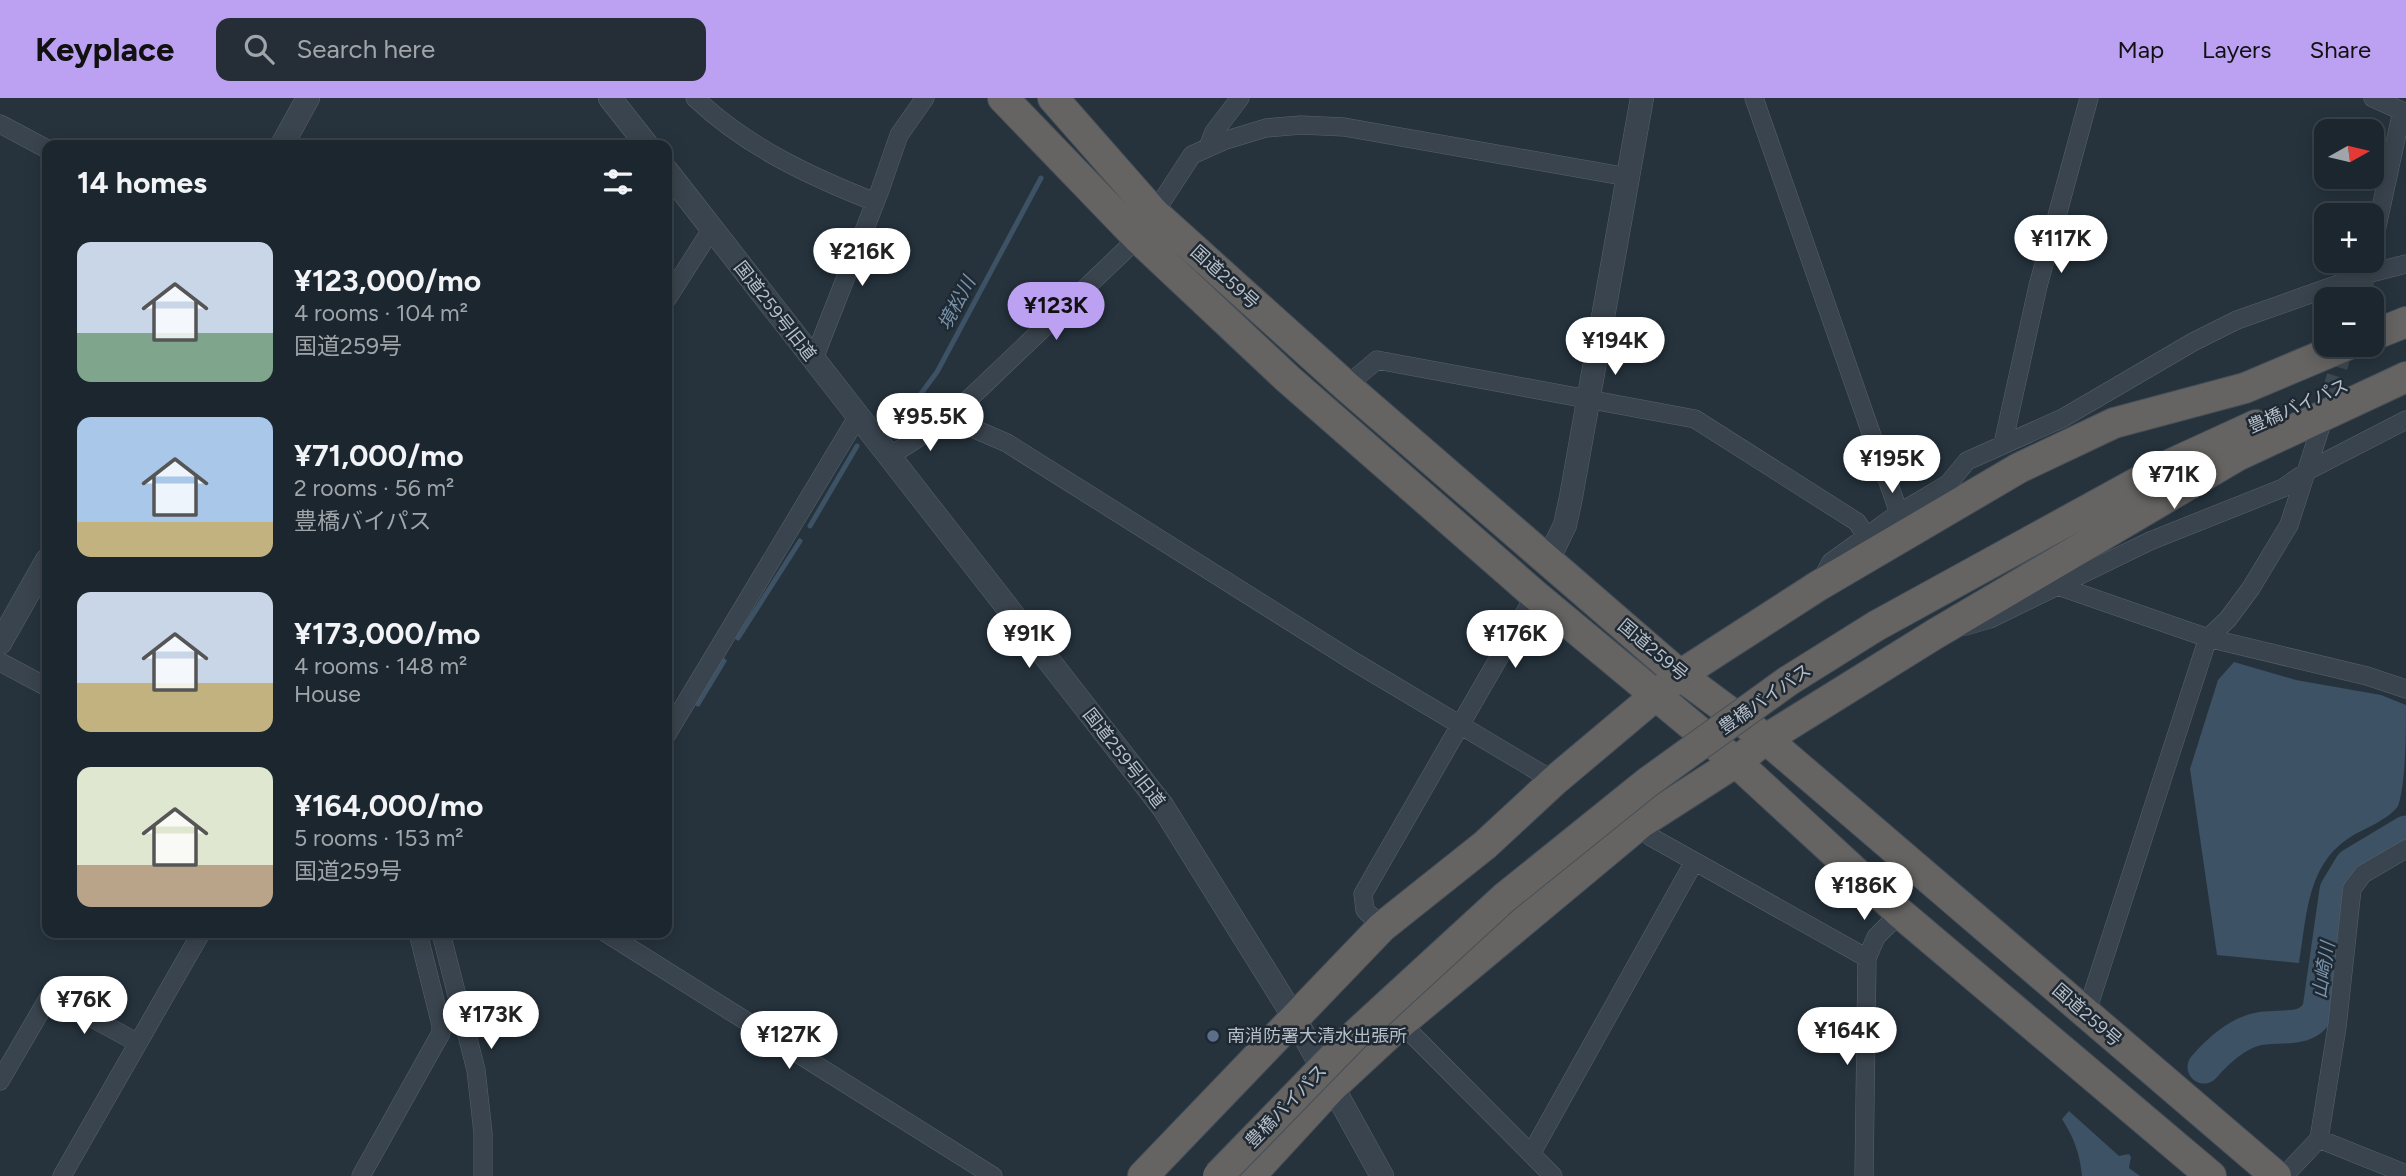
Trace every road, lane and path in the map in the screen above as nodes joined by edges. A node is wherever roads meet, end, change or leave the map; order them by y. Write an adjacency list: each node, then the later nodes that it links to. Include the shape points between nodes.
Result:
1 (308, 98): 13 (street)
2 (610, 98): 14 (street)
3 (695, 98): 19 (street, via 769,155)
4 (925, 98): 19 (street, via 899,135)
5 (1003, 98): 23 (highway, 国道259号)
6 (1053, 98): 21 (highway, 国道259号)
7 (1240, 98): 16 (street)
8 (1642, 98): 17 (street)
9 (1754, 98): 43 (street)
10 (2089, 98): 40 (street, via 2038,286)
11 (2373, 98): 20 (street, via 2402,111)
12 (0, 124): 15 (street)
13 (285, 140)
14 (643, 140)
15 (42, 146)
16 (1208, 147): 17 (street, via 1266,128 1344,127); 21 (street, via 1192,155)
17 (1628, 177): 35 (street)
18 (672, 178): 22 (street, 国道259号旧道)
19 (875, 202): 32 (street)
20 (2382, 203)
21 (1154, 213): 23 (street); 34 (highway, 国道259号)
22 (712, 230): 27 (street); 32 (street, 国道259号旧道)
23 (1138, 238): 37 (street); 49 (highway, 国道259号, via 1288,379)
24 (2406, 264): 25 (street)
25 (2384, 266)
26 (2353, 273): 40 (street, via 2237,320 2063,418)
27 (672, 291)
28 (2406, 322): 29 (highway)
29 (2384, 330)
30 (2319, 357): 47 (highway, via 2245,388 2114,423 2019,468)
31 (2406, 357): 87 (highway, 豊橋バイパス, bridge, via 2171,464 1876,626 1788,681 1648,782 1504,898 1356,1034)
32 (813, 361): 36 (street, 国道259号旧道)
33 (2406, 377): 50 (highway, via 2237,456)
34 (1346, 386): 35 (street, via 1377,360); 45 (highway, 国道259号)
35 (1588, 400): 44 (street, via 1695,419 1857,522); 45 (street, via 1565,525)
36 (858, 416): 41 (street, 国道259号旧道); 58 (street)
37 (949, 418): 41 (street); 59 (street, via 1007,443)
38 (2406, 420): 42 (street)
39 (2320, 429): 42 (street)
40 (2003, 444): 43 (street, via 1967,461 1948,484)
41 (890, 456): 74 (street, 国道259号旧道, via 1163,807)
42 (2309, 470): 48 (street, via 2283,488 2150,541); 51 (street, via 2289,525 2262,570 2228,619)
43 (1899, 513): 44 (street)
44 (1866, 536): 47 (street, via 1831,562)
45 (1548, 560): 54 (highway, 国道259号)
46 (42, 569): 52 (street)
47 (1818, 586): 54 (highway)
48 (2058, 586): 50 (street, via 1990,619); 51 (street)
49 (1535, 595): 57 (highway, 国道259号); 59 (street)
50 (1935, 634): 60 (highway)
51 (2208, 638): 56 (street); 73 (street)
52 (0, 643)
53 (0, 662): 55 (street)
54 (1680, 675): 57 (highway); 60 (highway, 国道259号)
55 (42, 684)
56 (2406, 689)
57 (1657, 694): 61 (highway, 国道259号); 62 (highway)
58 (672, 726)
59 (1461, 726): 62 (street); 67 (street, via 1363,894 1365,911)
60 (1766, 739): 61 (highway); 73 (highway, 国道259号)
61 (1736, 762): 63 (highway); 66 (highway, 国道259号)
62 (1554, 781): 67 (highway, via 1485,845)
63 (1641, 823): 65 (street, via 1651,837); 75 (highway)
64 (2406, 849): 79 (street, via 2363,874 2353,889)
65 (1693, 862): 72 (street); 80 (street)
66 (1900, 913): 72 (street, via 1876,937); 92 (highway, 国道259号)
67 (1382, 927): 74 (highway)
68 (198, 938): 76 (street)
69 (419, 938): 83 (street, via 441,1033)
70 (442, 938): 84 (street, via 476,1070)
71 (614, 938): 85 (street)
72 (1867, 958): 91 (street)
73 (2086, 1014): 93 (highway, 国道259号)
74 (1294, 1017): 78 (street, 国道259号旧道); 86 (highway)
75 (1401, 1023): 78 (highway); 80 (street)
76 (138, 1043): 77 (street, via 50,995); 82 (street)
77 (0, 1082)
78 (1331, 1088): 88 (highway); 89 (street, 国道259号旧道)
79 (2319, 1139): 81 (street); 94 (street)
80 (1531, 1154): 90 (street)
81 (2406, 1174)
82 (62, 1176)
83 (361, 1176)
84 (483, 1176)
85 (993, 1176)
86 (1143, 1176)
87 (1218, 1176)
88 (1250, 1176)
89 (1382, 1176)
90 (1553, 1176)
91 (1864, 1176)
92 (2211, 1176)
93 (2276, 1176)
94 (2284, 1176)

